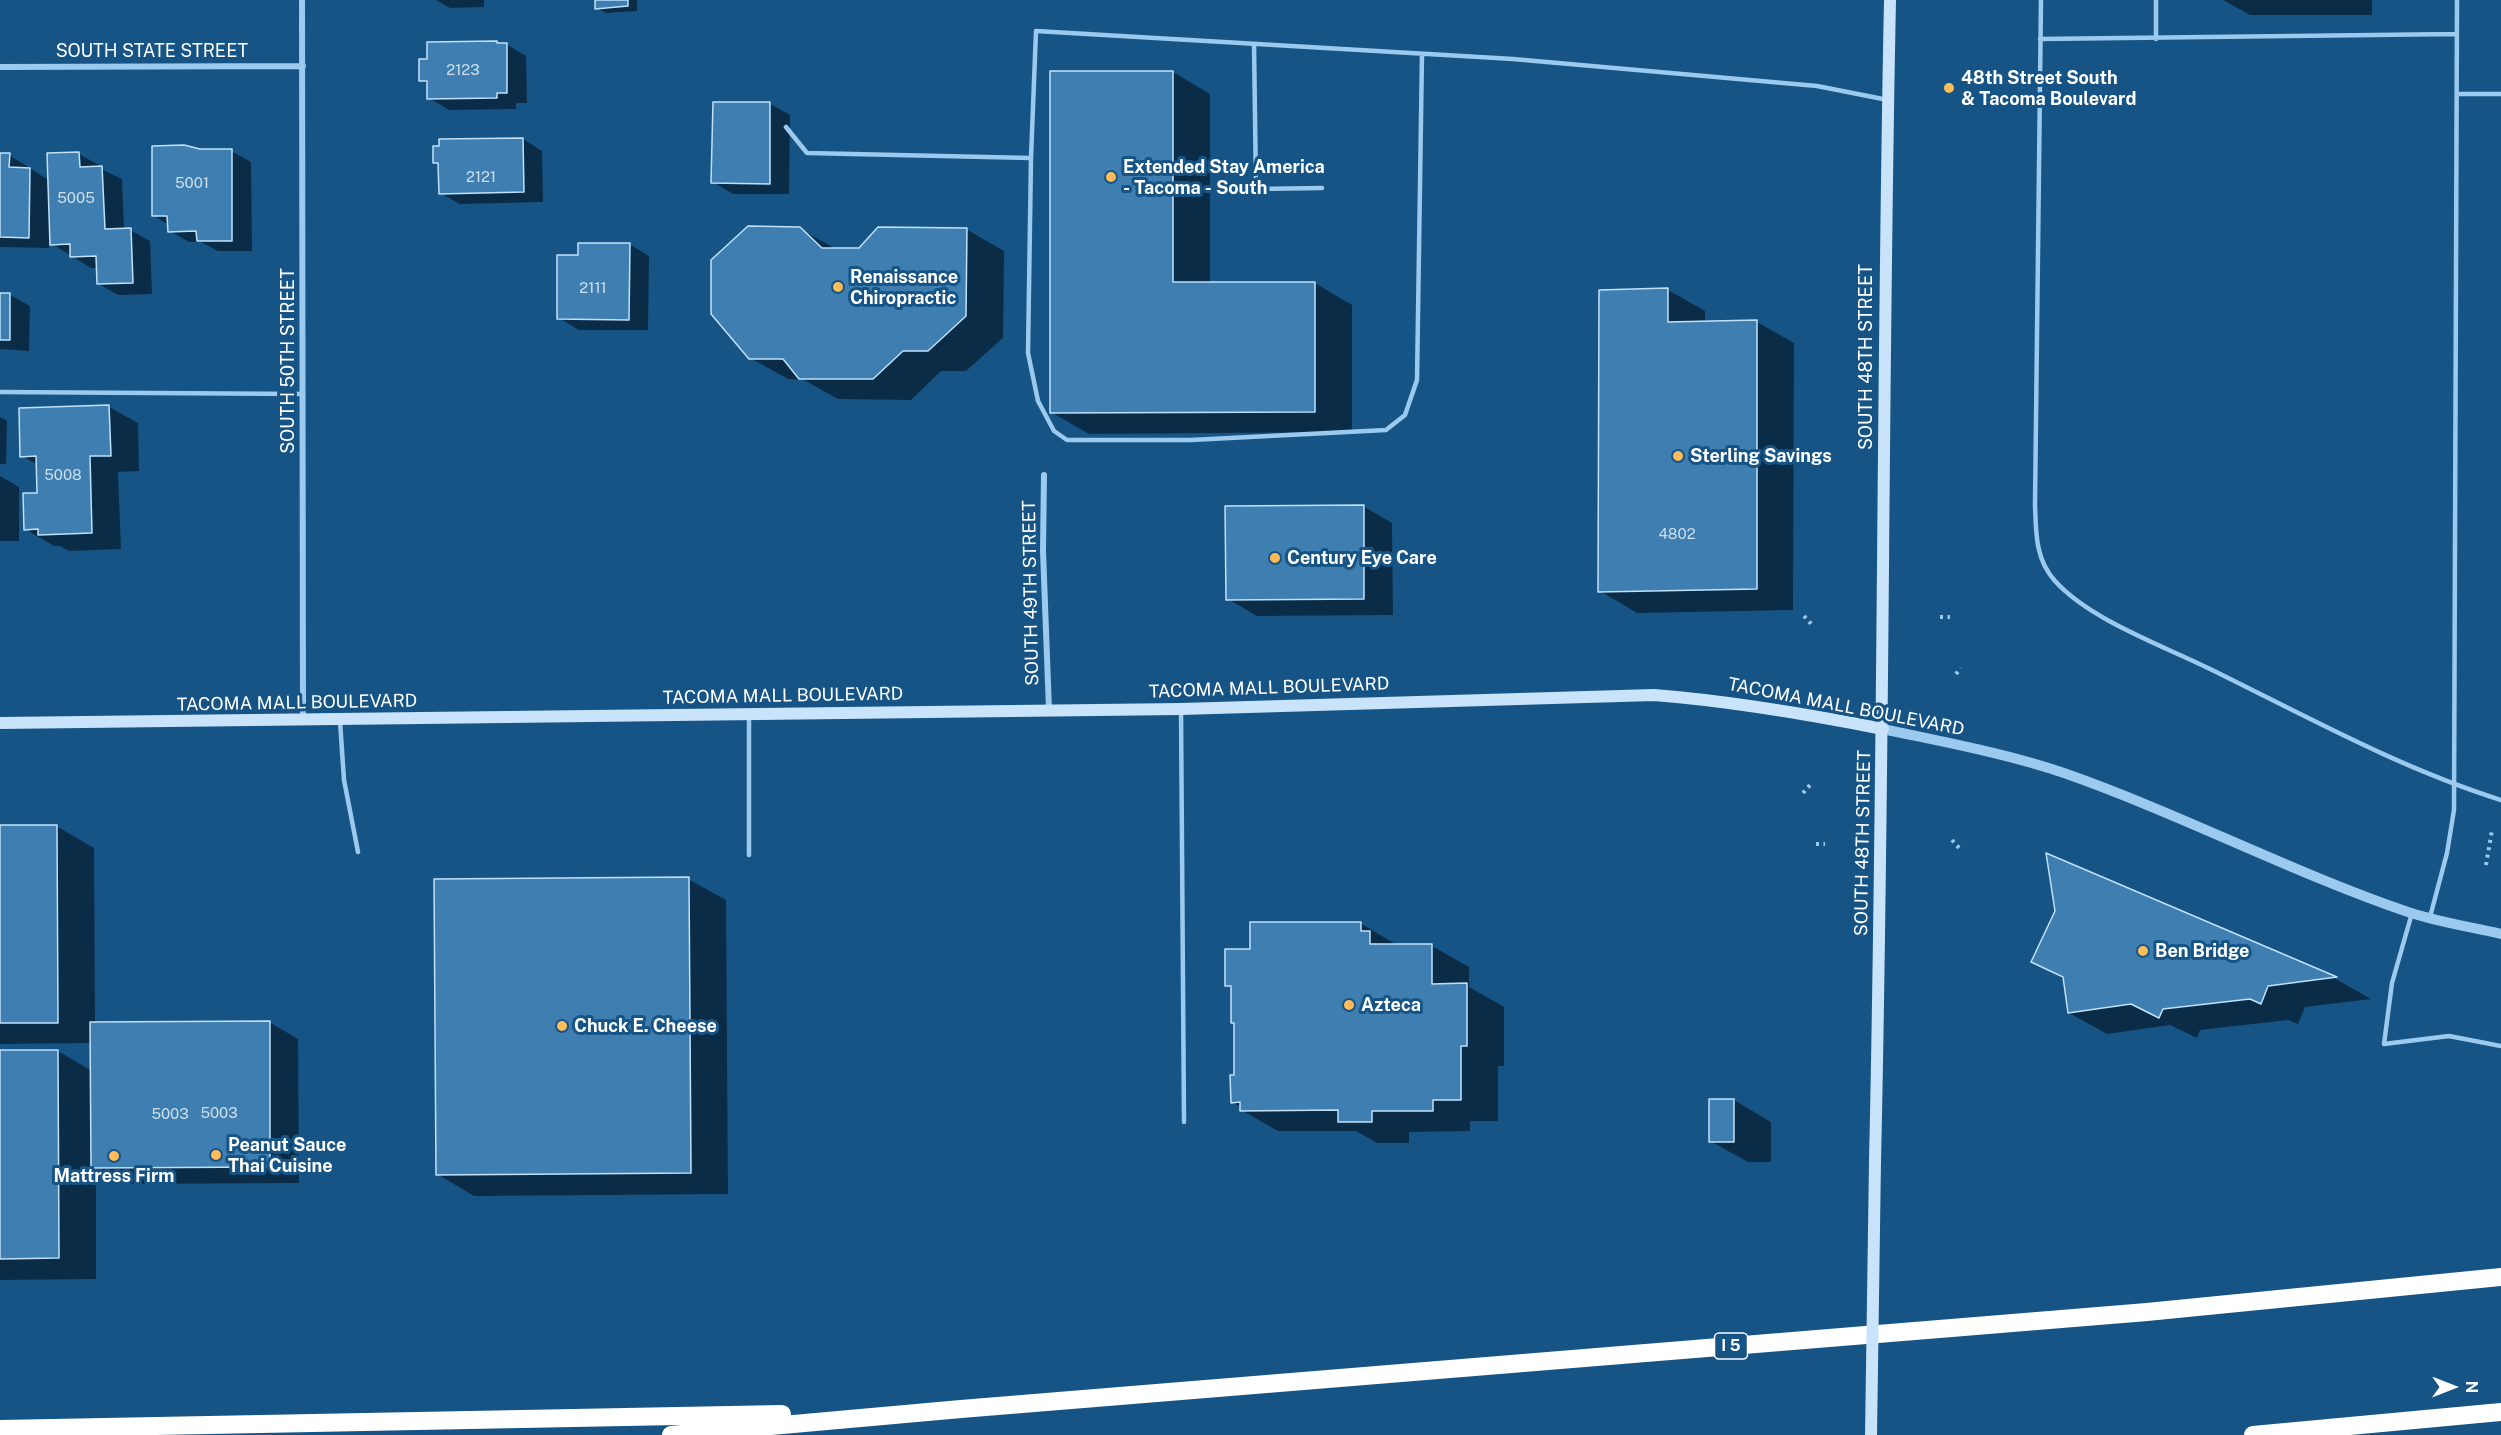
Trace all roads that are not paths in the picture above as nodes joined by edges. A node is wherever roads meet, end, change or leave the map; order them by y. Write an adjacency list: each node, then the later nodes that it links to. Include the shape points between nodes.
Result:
1 (302, 0): 11 (street, SOUTH 50TH STREET)
2 (1890, 0): 15 (main road, SOUTH 48TH STREET)
3 (2041, 0): 7 (lane)
4 (2156, 0): 8 (lane)
5 (2457, 0): 6 (lane)
6 (2457, 34): 8 (lane); 13 (lane)
7 (2040, 39): 8 (lane); 29 (lane, via 2035,504 2039,554 2046,570 2064,590 2105,617 2368,747)
8 (2156, 39)
9 (1254, 44): 10 (lane); 17 (lane, via 1036,31); 18 (lane, via 1256,189)
10 (1422, 54): 15 (lane, via 1817,86); 17 (lane, via 1417,380 1405,415 1386,430 1191,440 1067,440 1054,431 1038,400 1028,353)
11 (303, 66): 12 (street, SOUTH STATE STREET); 20 (street, SOUTH 50TH STREET)
12 (0, 67)
13 (2457, 94): 14 (lane); 29 (lane)
14 (2501, 94)
15 (1888, 100): 28 (main road, SOUTH 48TH STREET)
16 (786, 127): 17 (lane, via 807,153)
17 (1031, 158)
18 (1322, 188)
19 (0, 392): 20 (lane)
20 (303, 394): 25 (street, SOUTH 50TH STREET)
21 (1044, 475): 23 (street, SOUTH 49TH STREET)
22 (1181, 709): 23 (main road, TACOMA MALL BOULEVARD); 28 (main road, TACOMA MALL BOULEVARD, via 1654,695 1706,699); 37 (lane)
23 (1049, 710): 24 (main road, TACOMA MALL BOULEVARD)
24 (749, 715): 26 (main road, TACOMA MALL BOULEVARD); 32 (lane)
25 (303, 721): 26 (main road, TACOMA MALL BOULEVARD); 27 (main road, TACOMA MALL BOULEVARD)
26 (340, 721): 31 (lane, via 344,780)
27 (0, 723)
28 (1883, 729): 33 (street, TACOMA MALL BOULEVARD, via 2061,772); 43 (main road, SOUTH 48TH STREET, bridge)
29 (2454, 784): 30 (lane); 34 (lane, via 2447,853)
30 (2501, 800)
31 (358, 852)
32 (749, 855)
33 (2412, 913): 34 (street, TACOMA MALL BOULEVARD); 36 (lane, via 2392,983 2384,1044 2449,1036)
34 (2430, 917): 35 (street, TACOMA MALL BOULEVARD)
35 (2501, 934)
36 (2501, 1046)
37 (1184, 1122)
38 (2501, 1277): 39 (highway, I 5, via 2135,1313)
39 (961, 1408): 41 (highway, via 461,1422); 42 (highway, I 5)
40 (2501, 1412): 44 (highway)
41 (0, 1429)
42 (671, 1435)
43 (1871, 1435)
44 (2253, 1435)

